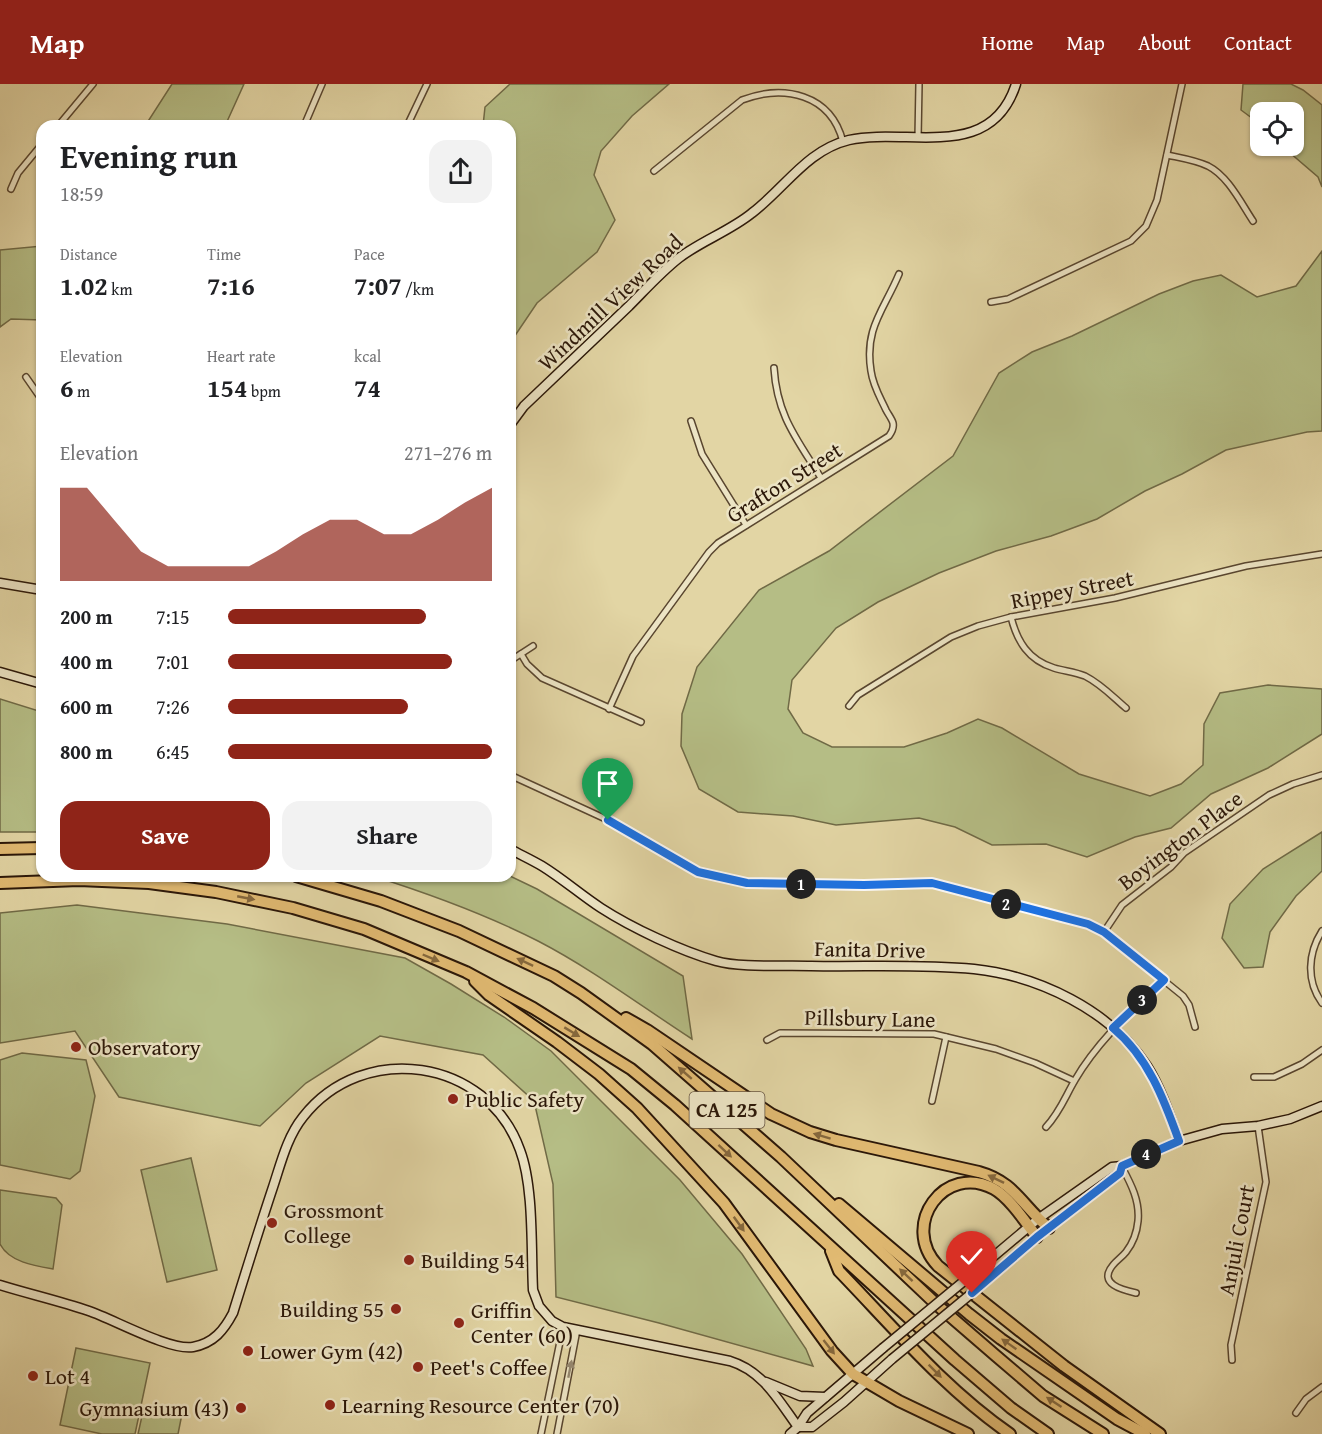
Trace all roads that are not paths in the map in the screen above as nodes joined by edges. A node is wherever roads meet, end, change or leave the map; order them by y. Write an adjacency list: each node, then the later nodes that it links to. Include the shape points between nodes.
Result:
1 (93, 84): 7 (street)
2 (322, 84): 8 (street)
3 (428, 84): 9 (street)
4 (919, 84): 10 (street)
5 (1016, 84): 10 (street, Windmill View Road, via 1000,113 979,129 954,137)
6 (1182, 84): 13 (street)
7 (63, 120)
8 (307, 120)
9 (410, 120)
10 (918, 138): 11 (street, Windmill View Road)
11 (843, 142): 14 (street, via 834,119 818,102 797,91 772,89 742,100); 22 (street, Windmill View Road, via 807,161 750,215 678,259)
12 (36, 151): 15 (street)
13 (1167, 155): 16 (street, via 1216,171); 18 (street, via 1152,215 1131,241 1008,299)
14 (654, 171)
15 (11, 189)
16 (1253, 221)
17 (899, 274): 24 (street, Grafton Street, via 878,314 870,352 873,381 893,431)
18 (991, 302)
19 (774, 368): 24 (street, via 780,409)
20 (26, 377): 21 (street)
21 (36, 391)
22 (516, 417)
23 (691, 422): 25 (street, via 702,454)
24 (821, 478): 25 (street, Grafton Street)
25 (746, 525): 37 (street, Grafton Street, via 709,552 633,656)
26 (1322, 554): 29 (street, Rippey Street, via 1246,566 1115,598)
27 (0, 583): 28 (street)
28 (36, 589)
29 (1011, 617): 35 (street, Rippey Street, via 951,638 858,695); 36 (street, via 1019,641 1035,658 1052,668 1087,677)
30 (533, 646): 31 (street)
31 (521, 654): 32 (street); 37 (street, via 542,678)
32 (516, 657)
33 (0, 672): 34 (street)
34 (36, 682)
35 (849, 706)
36 (1126, 708)
37 (609, 709): 38 (street)
38 (641, 722)
39 (1322, 775): 49 (street, Boyington Place, via 1269,795 1184,853 1122,905)
40 (516, 779): 49 (street, via 608,820 698,872 747,883 932,883 1088,924)
41 (36, 848): 42 (highway)
42 (0, 849)
43 (516, 852): 55 (street, Fanita Drive, via 602,909 669,944 718,962 974,969 1035,984 1098,1016)
44 (36, 882): 47 (highway, CA 125, one-way to 44)
45 (128, 882): 50 (highway, CA 125, one-way to 50, via 216,892 293,908 364,929)
46 (316, 882): 52 (highway, CA 125, one-way to 46, via 459,931 381,901)
47 (0, 883)
48 (1322, 931): 53 (street, via 1311,966 1314,988)
49 (1104, 932): 51 (street)
50 (466, 972): 71 (highway, CA 125, one-way to 71, via 631,1069); 77 (highway, one-way to 77, via 489,995 582,1061 637,1108 724,1203)
51 (1164, 980): 54 (street, via 1189,1005); 55 (street)
52 (581, 993): 67 (highway, CA 125, one-way to 52, via 652,1044); 68 (highway, one-way to 52, via 1011,1187 992,1176 810,1132 771,1114 646,1030)
53 (1322, 1003)
54 (1195, 1027)
55 (1113, 1028): 60 (street); 65 (street, Fanita Drive, via 1147,1066)
56 (946, 1037): 57 (street, Pillsbury Lane, via 780,1033); 60 (street, Pillsbury Lane, via 996,1049); 61 (street)
57 (767, 1040)
58 (1322, 1050): 59 (street, via 1274,1077)
59 (1254, 1077)
60 (1074, 1081): 64 (street, via 1058,1115)
61 (932, 1101)
62 (1322, 1106): 63 (street)
63 (1258, 1126): 65 (street, via 1222,1129); 76 (street, Anjuli Court, via 1266,1182 1231,1345)
64 (1046, 1127)
65 (1179, 1141): 66 (street)
66 (1122, 1166): 68 (street, via 1112,1167); 69 (street, via 1120,1173); 73 (street, via 1136,1198 1138,1220 1132,1242 1108,1277 1118,1289)
67 (796, 1171): 90 (highway, CA 125, one-way to 67, via 1044,1396 995,1355); 91 (highway, one-way to 67, via 1001,1339)
68 (1033, 1223): 69 (highway); 70 (highway); 77 (street, bridge); 92 (highway, via 999,1192 980,1184 966,1184 946,1190 933,1202 924,1218 923,1238 926,1250 938,1266 1064,1366)
69 (1049, 1228): 70 (street)
70 (1037, 1237): 79 (street, bridge)
71 (830, 1248): 88 (highway, one-way to 88, via 839,1271 938,1375); 89 (highway, CA 125, via 1011,1408)
72 (0, 1285): 74 (street, via 88,1310 174,1345 192,1347 214,1339 233,1313 285,1151 303,1118 325,1094 356,1076 402,1068 435,1072 456,1080 471,1088 503,1119 521,1152 527,1176 533,1290 538,1306)
73 (1136, 1293)
74 (563, 1327): 75 (street); 84 (street)
75 (577, 1330): 78 (street, via 730,1361 746,1366); 85 (street, one-way to 75)
76 (1233, 1360)
77 (853, 1374): 79 (highway); 81 (street)
78 (764, 1382): 81 (street, via 800,1395); 83 (street)
79 (868, 1382): 83 (street, via 812,1427); 87 (highway)
80 (1322, 1387): 82 (street)
81 (826, 1397): 83 (street)
82 (1296, 1413)
83 (798, 1427): 86 (street)
84 (541, 1434)
85 (557, 1434)
86 (790, 1434)
87 (968, 1434)
88 (1011, 1434)
89 (1048, 1434)
90 (1103, 1434)
91 (1145, 1434)
92 (1160, 1434)

